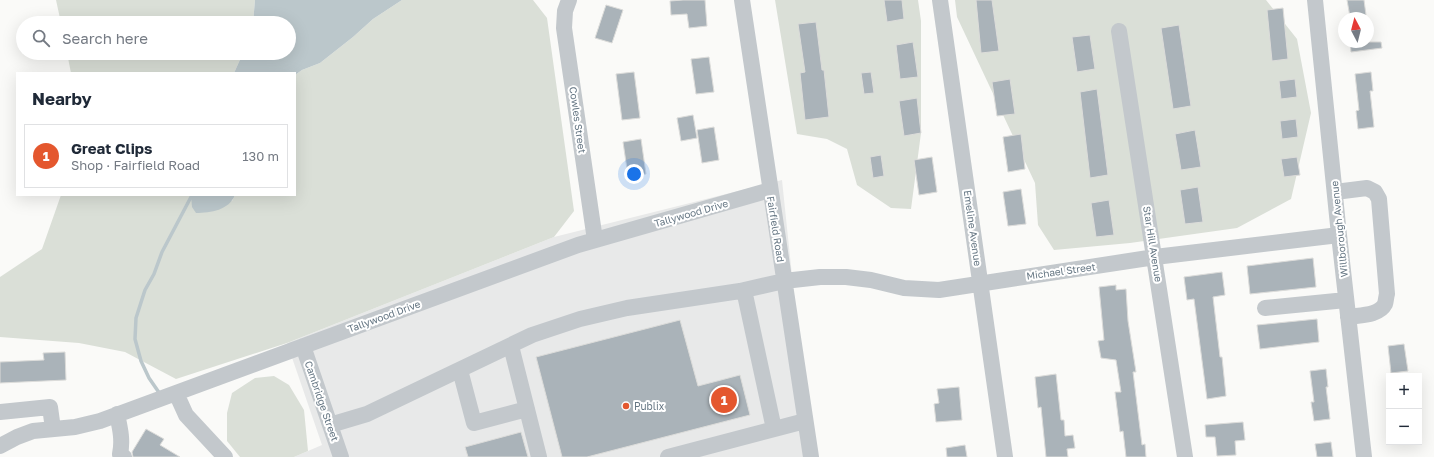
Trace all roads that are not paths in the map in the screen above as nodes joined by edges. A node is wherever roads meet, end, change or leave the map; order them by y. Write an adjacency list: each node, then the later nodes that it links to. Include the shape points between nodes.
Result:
1 (569, 0): 9 (street, Cowles Street, via 564,28)
2 (742, 0): 6 (street, Fairfield Road)
3 (940, 0): 12 (street, Emeline Avenue)
4 (1315, 0): 7 (street, Willborough Avenue)
5 (1119, 31): 10 (street, Star Hill Avenue)
6 (770, 190): 9 (street, Tallywood Drive); 11 (street, Fairfield Road)
7 (1335, 192): 8 (street, Willborough Avenue); 16 (street, via 1367,188 1376,192 1379,199 1387,294 1385,304 1380,310 1372,313)
8 (1339, 235): 10 (street, Michael Street); 14 (street, Willborough Avenue)
9 (595, 240): 17 (street, Tallywood Drive)
10 (1155, 257): 12 (street, Michael Street); 36 (street, Star Hill Avenue)
11 (784, 281): 12 (street, Michael Street, via 846,277 904,288 938,290); 13 (street, Michael Street); 24 (street, Fairfield Road)
12 (980, 283): 35 (street, Emeline Avenue)
13 (744, 290): 18 (street, Michael Street, via 627,308 580,319 532,335); 27 (street)
14 (1346, 300): 15 (street); 16 (street, Willborough Avenue)
15 (1265, 308)
16 (1348, 317): 37 (street, Willborough Avenue)
17 (303, 346): 20 (street, Tallywood Drive); 25 (street, Cambridge Street)
18 (511, 346): 19 (street, Michael Street); 21 (street)
19 (460, 370): 21 (street, via 474,423); 25 (street, Michael Street, via 368,414)
20 (176, 393): 23 (street, Tallywood Drive); 30 (street, via 186,415)
21 (527, 409): 32 (street)
22 (0, 412): 26 (street, via 50,407)
23 (117, 414): 26 (street, Tallywood Drive, via 75,427); 29 (street, via 121,437 120,454)
24 (806, 421): 27 (street); 34 (street, Fairfield Road)
25 (330, 425): 31 (street, Cambridge Street)
26 (53, 429): 28 (street, Tallywood Drive, via 32,432)
27 (774, 429): 33 (street)
28 (1, 445)
29 (124, 457)
30 (225, 457)
31 (342, 457)
32 (539, 457)
33 (668, 457)
34 (811, 457)
35 (1005, 457)
36 (1185, 457)
37 (1364, 457)

